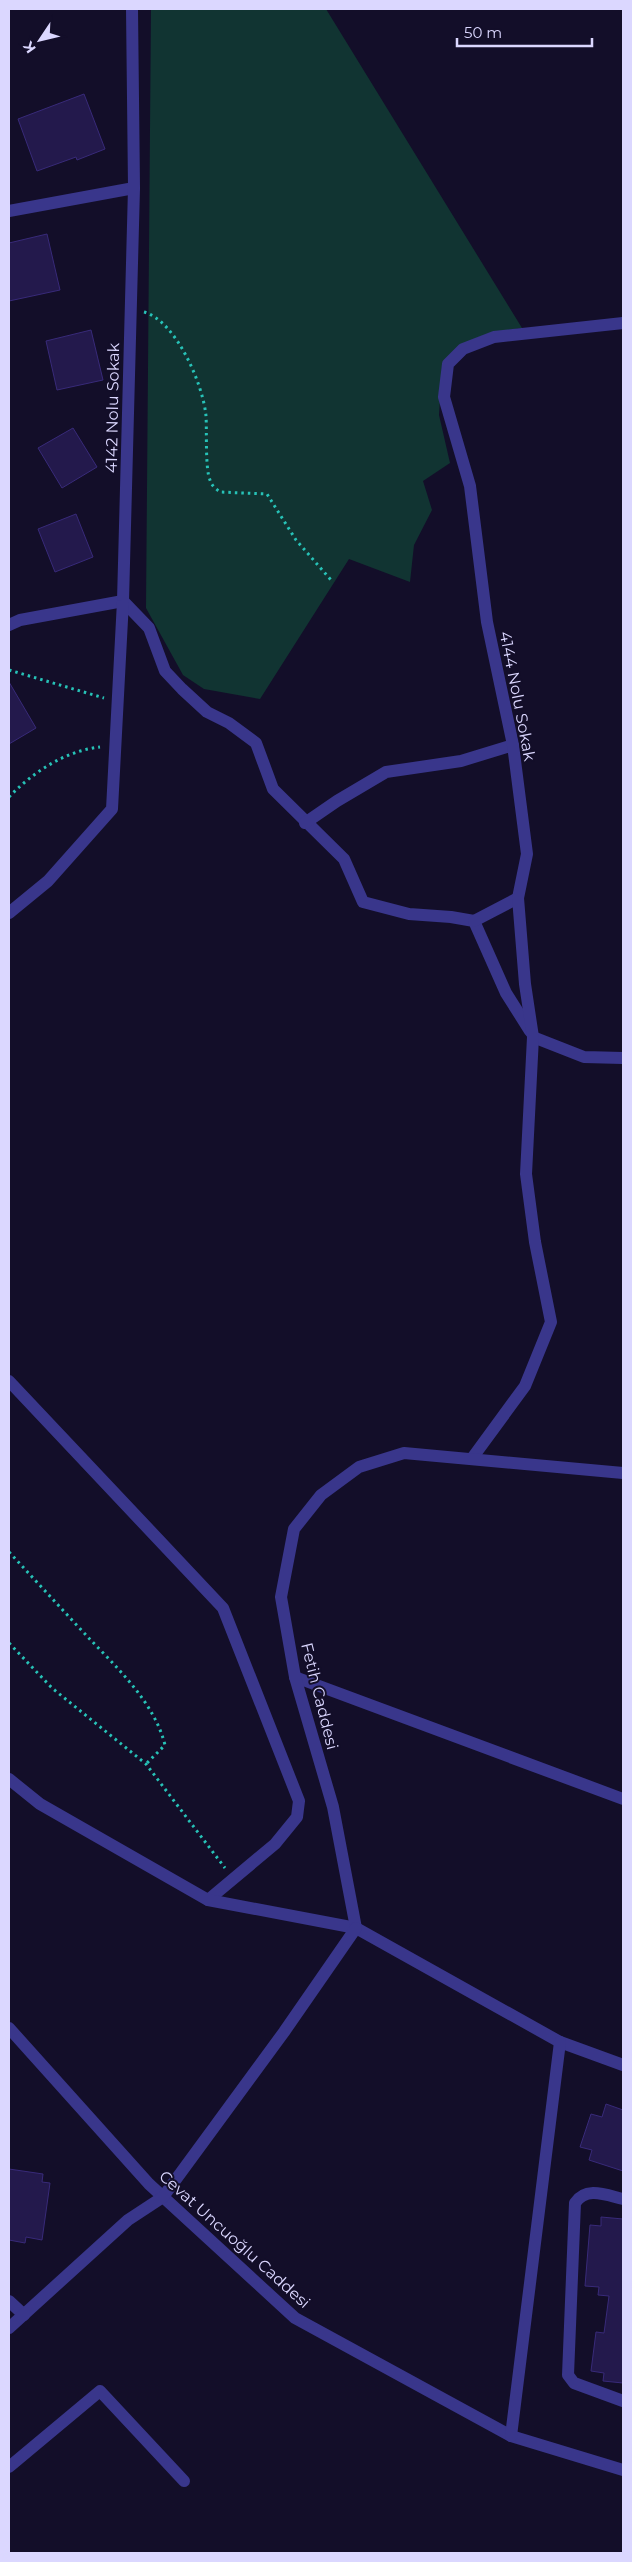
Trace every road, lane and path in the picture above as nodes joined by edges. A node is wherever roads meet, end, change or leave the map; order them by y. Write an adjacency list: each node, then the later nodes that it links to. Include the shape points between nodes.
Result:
1 (132, 9): 2 (street, 4142 Nolu Sokak)
2 (134, 188): 3 (street); 4 (street, 4142 Nolu Sokak)
3 (9, 211)
4 (131, 308): 6 (path, via 162,320 182,350 204,403 209,480 213,486 220,492 267,494 296,540); 7 (street, 4142 Nolu Sokak)
5 (623, 323): 12 (street, 4144 Nolu Sokak, via 494,336 463,349 448,364 444,397 470,486 487,622)
6 (331, 580)
7 (124, 600): 8 (street, via 20,620); 10 (street, 4142 Nolu Sokak); 14 (street, via 150,628 165,671 207,712 256,743 274,789)
8 (9, 625)
9 (9, 670): 10 (path)
10 (118, 703): 11 (street, 4142 Nolu Sokak)
11 (115, 745): 13 (path, via 90,748 57,759); 16 (street, 4142 Nolu Sokak, via 112,809 48,881)
12 (513, 745): 14 (street, via 461,761 386,772); 15 (street, 4144 Nolu Sokak, via 527,854)
13 (9, 798)
14 (305, 823): 17 (street, via 344,859 363,902 409,914)
15 (518, 898): 17 (street); 18 (street, 4144 Nolu Sokak, via 525,984)
16 (9, 913)
17 (474, 921): 18 (street, via 506,994)
18 (534, 1037): 19 (street, via 584,1057); 21 (street, 4144 Nolu Sokak, via 526,1174 551,1322 525,1386)
19 (623, 1058)
20 (9, 1380): 29 (street, via 223,1608 299,1801 297,1817 275,1844)
21 (473, 1457): 22 (street, Fetih Caddesi); 25 (street, Fetih Caddesi, via 404,1453 359,1467 321,1495 294,1529 281,1597)
22 (623, 1473)
23 (9, 1552): 26 (path, via 122,1675 161,1728 164,1745)
24 (9, 1642): 26 (path, via 52,1688)
25 (295, 1677): 28 (street); 31 (street, Fetih Caddesi, via 333,1807)
26 (146, 1764): 29 (path)
27 (9, 1780): 30 (street, via 40,1804)
28 (623, 1800)
29 (233, 1879): 30 (street)
30 (208, 1900): 31 (street)
31 (356, 1928): 33 (street); 35 (street)
32 (9, 2028): 35 (street, Cevat Uncuoğlu Caddesi)
33 (560, 2042): 34 (street); 41 (street)
34 (623, 2065)
35 (163, 2197): 38 (street, via 128,2220); 41 (street, Cevat Uncuoğlu Caddesi, via 295,2318)
36 (623, 2199): 40 (street, via 588,2192 580,2195 575,2203 568,2375 574,2383)
37 (9, 2301): 38 (street)
38 (24, 2315): 39 (street)
39 (9, 2328)
40 (623, 2402)
41 (511, 2436): 43 (street, Cevat Uncuoğlu Caddesi)
42 (9, 2467): 44 (street, via 100,2391)
43 (623, 2470)
44 (184, 2481)

